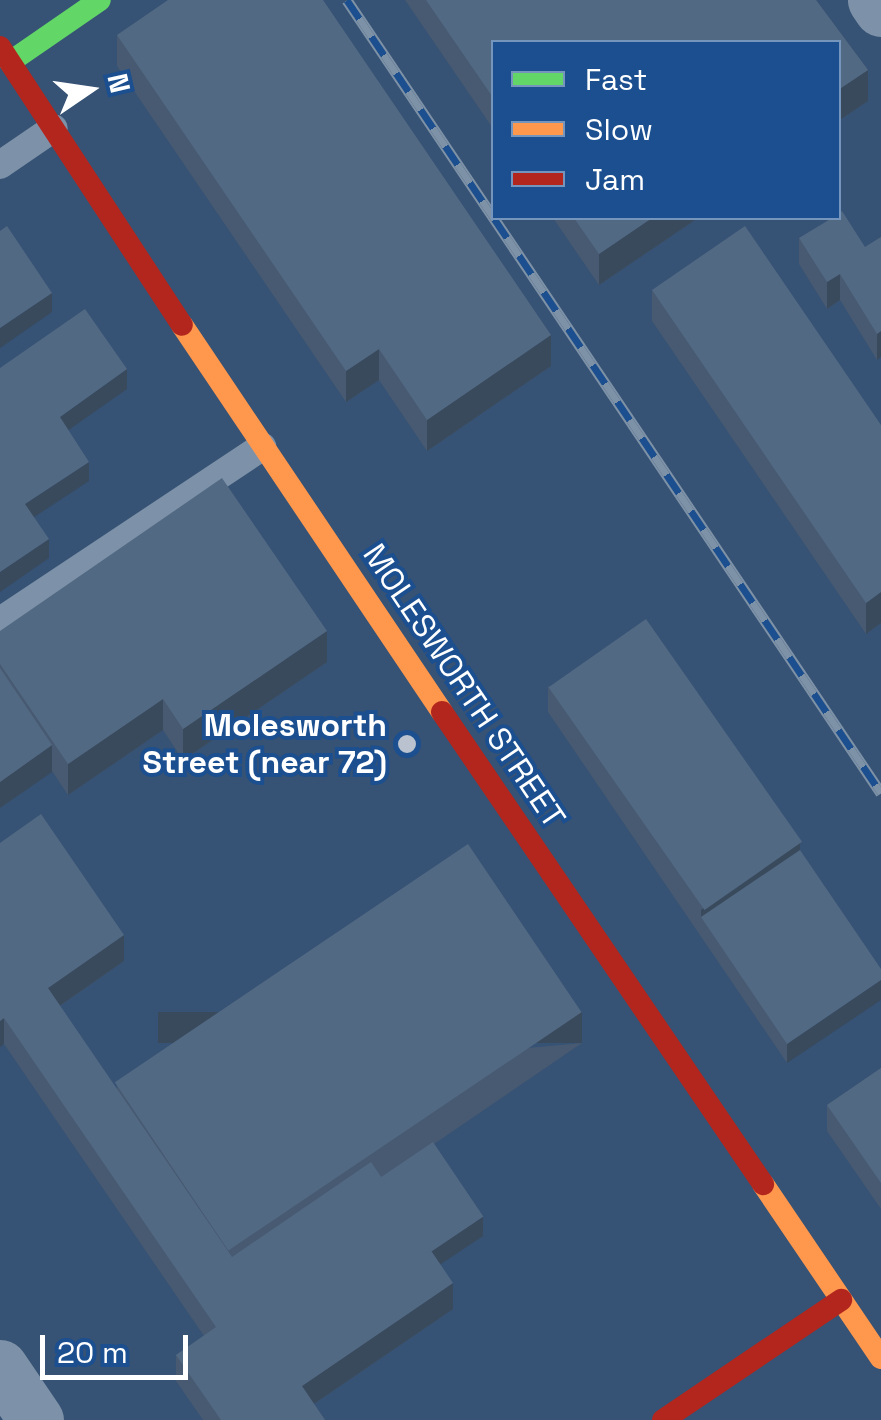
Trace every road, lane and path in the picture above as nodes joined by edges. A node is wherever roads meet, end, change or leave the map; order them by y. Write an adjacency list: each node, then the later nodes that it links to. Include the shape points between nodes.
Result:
1 (100, 0): 4 (main road)
2 (875, 0): 3 (street)
3 (881, 9)
4 (5, 54): 5 (main road, MOLESWORTH STREET)
5 (54, 128): 6 (lane); 7 (main road, MOLESWORTH STREET)
6 (0, 164)
7 (262, 447): 8 (lane); 9 (main road, MOLESWORTH STREET)
8 (0, 621)
9 (841, 1300): 10 (main road, MOLESWORTH STREET); 13 (main road)
10 (881, 1358)
11 (0, 1367): 12 (street)
12 (36, 1420)
13 (663, 1420)

